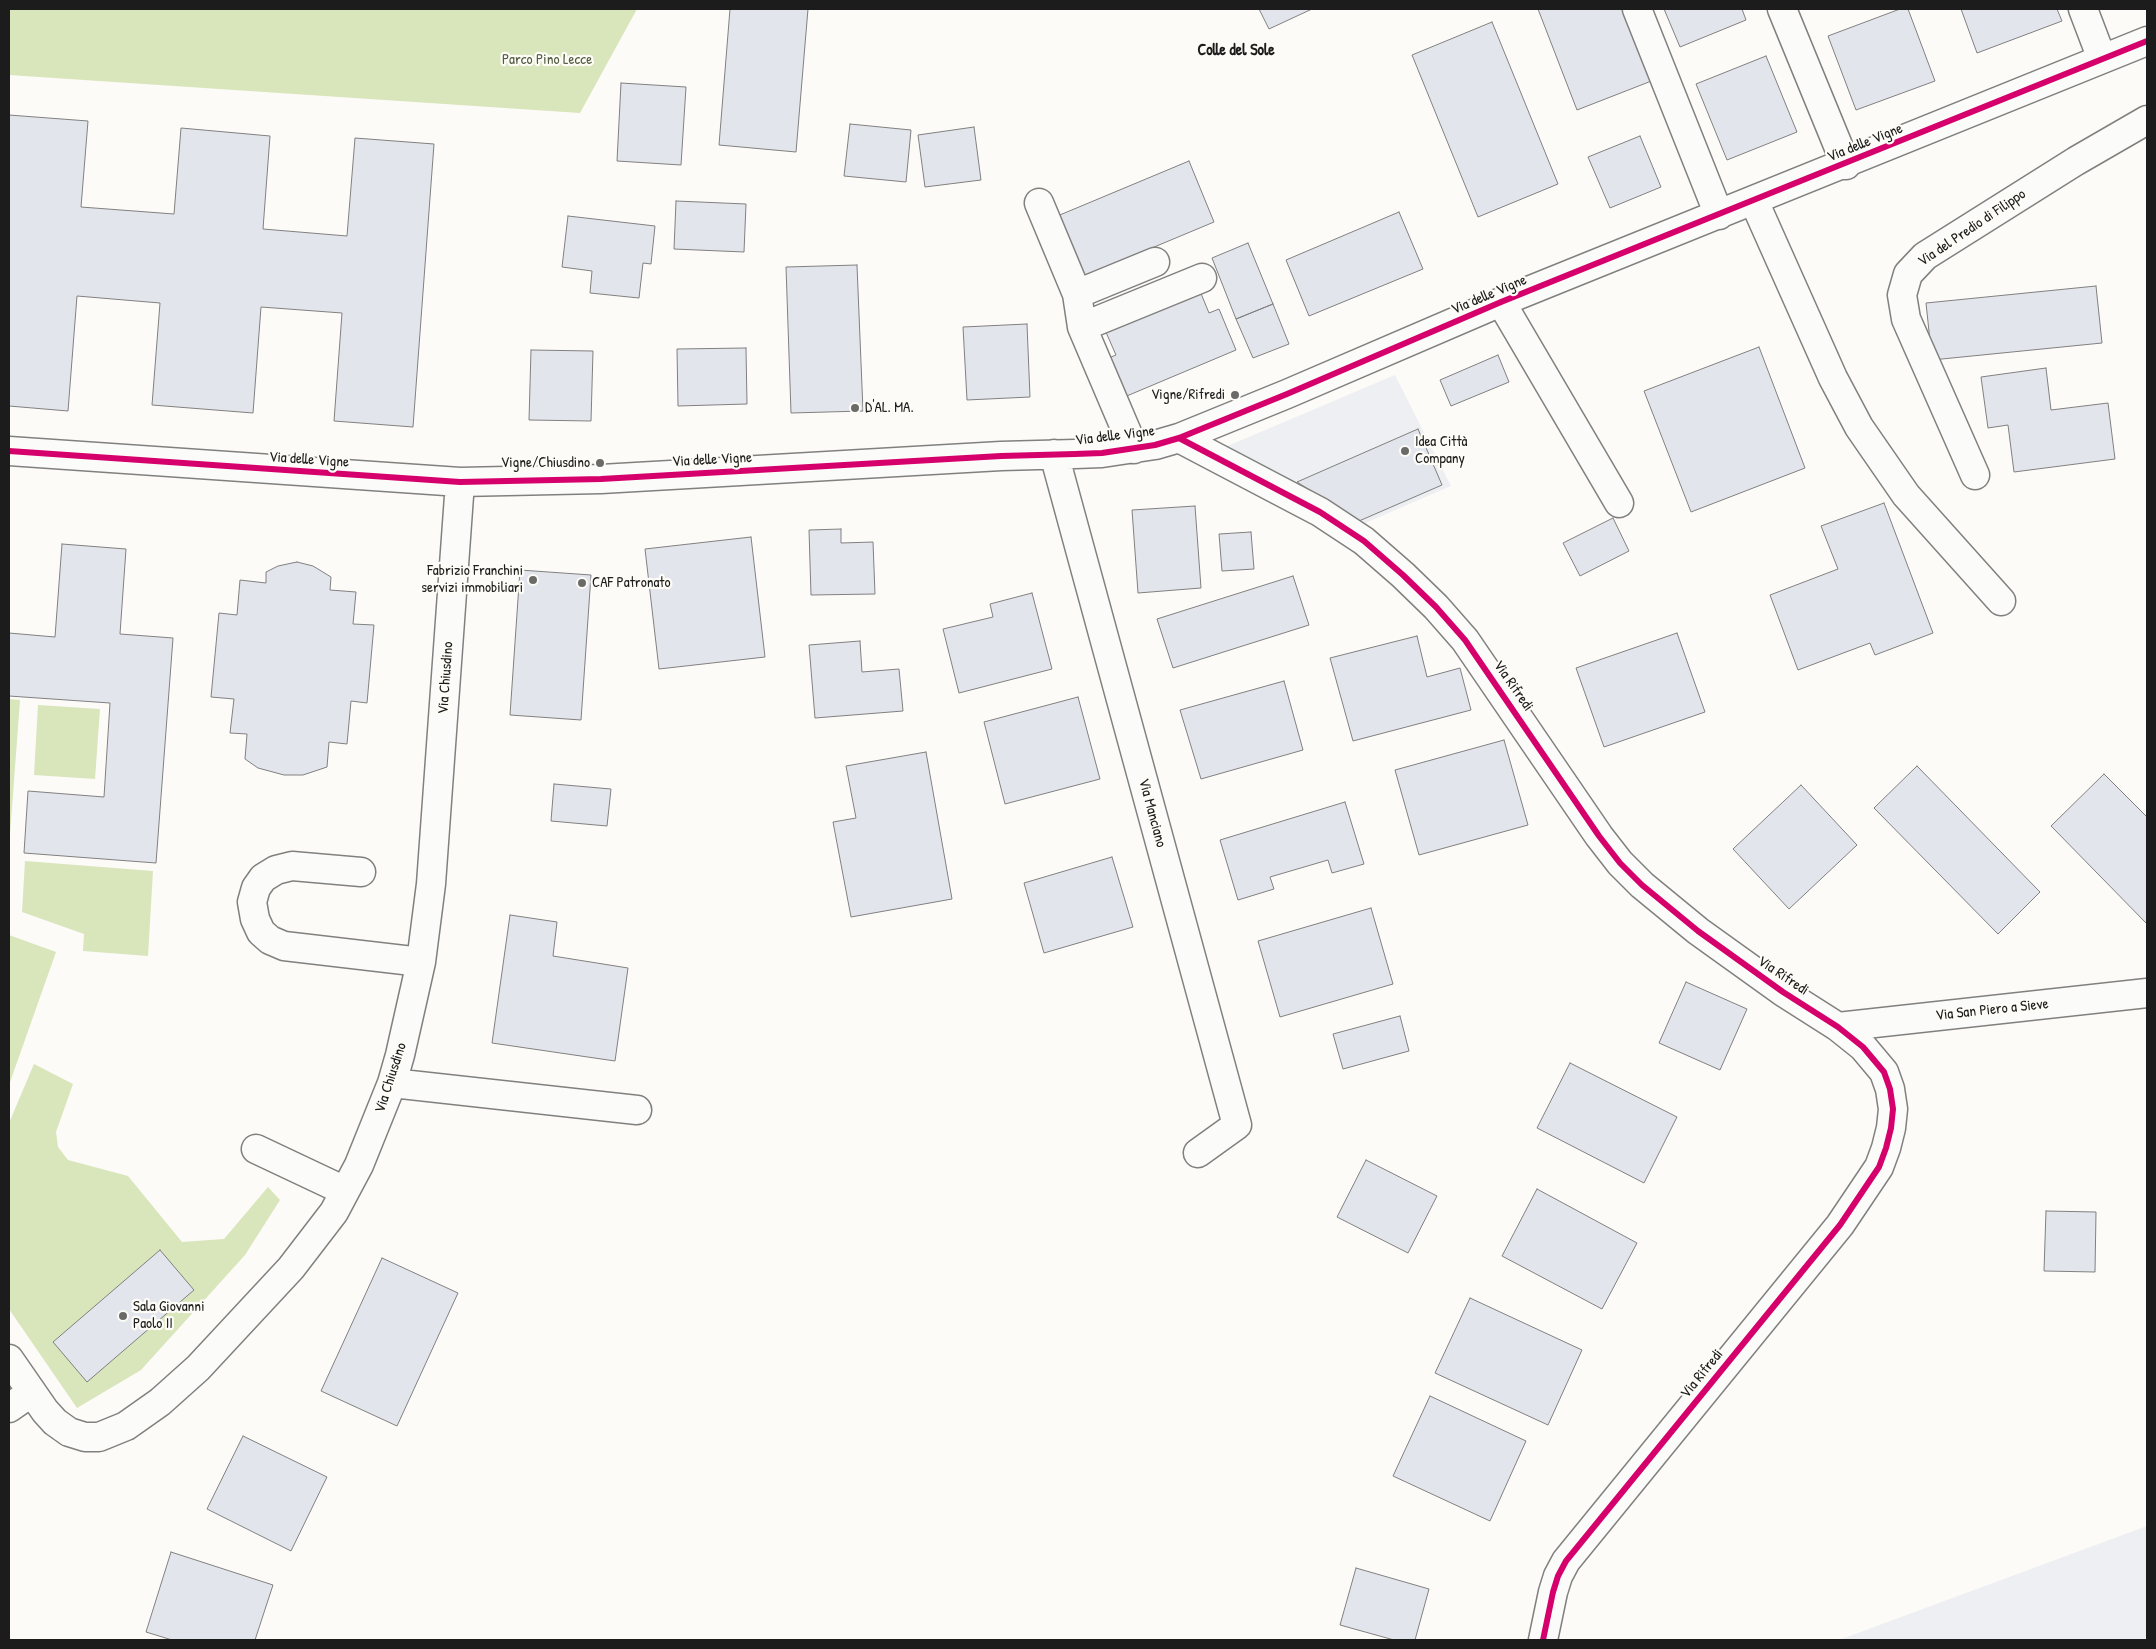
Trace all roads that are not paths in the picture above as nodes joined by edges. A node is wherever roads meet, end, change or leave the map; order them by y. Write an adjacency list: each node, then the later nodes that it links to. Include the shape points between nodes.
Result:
1 (1637, 9): 10 (street)
2 (1782, 9): 7 (street)
3 (2083, 9): 5 (street)
4 (2147, 41): 5 (street, Via delle Vigne)
5 (2102, 58): 7 (street, Via delle Vigne)
6 (2147, 120): 20 (street, Via del Predio di Filippo, via 1925,256 1908,274 1902,295 1906,319)
7 (1846, 165): 8 (street, Via delle Vigne)
8 (1754, 201): 10 (street, Via delle Vigne); 23 (street, via 1833,378 1859,427 1906,495)
9 (1039, 204): 13 (street)
10 (1719, 215): 14 (street, Via delle Vigne)
11 (1154, 262): 13 (street)
12 (1202, 278): 15 (street)
13 (1076, 294): 15 (street)
14 (1502, 302): 16 (street, Via delle Vigne); 22 (street)
15 (1082, 327): 17 (street)
16 (1179, 438): 17 (street, Via delle Vigne); 27 (street, Via Rifredi, via 1320,512 1364,542 1403,575 1465,640 1620,863 1698,931)
17 (1134, 449): 19 (street, Via delle Vigne)
18 (9, 451): 21 (street, Via delle Vigne)
19 (1054, 454): 21 (street, Via delle Vigne, via 601,479); 31 (street, Via Manciano, via 1237,1125)
20 (1975, 475)
21 (460, 482): 25 (street, Via Chiusdino, via 431,884)
22 (1620, 503)
23 (2001, 601)
24 (361, 872): 25 (street, via 292,866 276,870 263,878 252,902 261,932 284,946)
25 (421, 962): 28 (street, Via Chiusdino, via 408,1027)
26 (2147, 993): 27 (street, Via San Piero a Sieve)
27 (1838, 1027): 36 (street, Via Rifredi, via 1872,1056 1884,1072 1890,1089 1891,1128 1879,1167 1840,1225 1566,1561 1553,1592)
28 (392, 1083): 29 (street); 32 (street, Via Chiusdino)
29 (637, 1110)
30 (256, 1150): 32 (street)
31 (1198, 1153)
32 (346, 1191): 34 (street, Via Chiusdino, via 307,1248 216,1350 180,1385 126,1426 99,1437 70,1432 55,1422)
33 (9, 1359): 34 (street, Via Chiusdino)
34 (32, 1392): 35 (street)
35 (9, 1408)
36 (1543, 1640)

